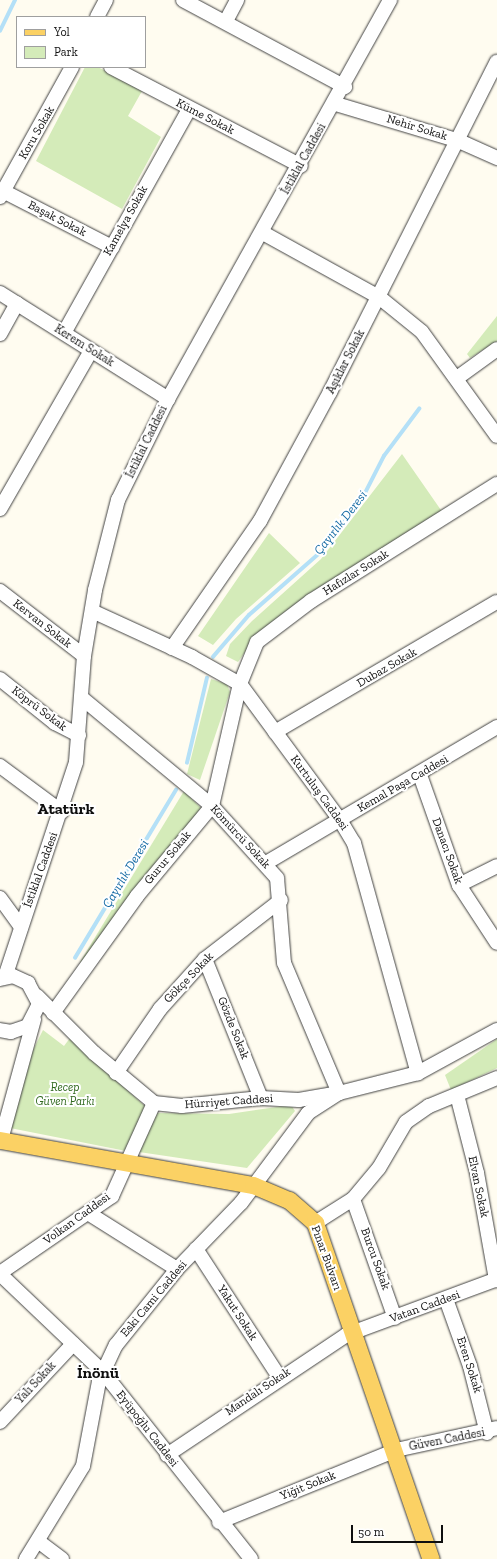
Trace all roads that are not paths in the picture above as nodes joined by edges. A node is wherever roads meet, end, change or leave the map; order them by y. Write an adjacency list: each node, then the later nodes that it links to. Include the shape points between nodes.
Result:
1 (106, 0): 5 (street)
2 (183, 0): 6 (street)
3 (237, 0): 6 (street)
4 (390, 0): 10 (street, İstiklal Caddesi)
5 (98, 16)
6 (226, 21): 10 (street)
7 (497, 62): 13 (street, Aşıklar Sokak)
8 (71, 68): 16 (street, Koru Sokak)
9 (113, 68): 12 (street, Küme Sokak)
10 (345, 86): 11 (street, İstiklal Caddesi)
11 (336, 104): 13 (street, Nehir Sokak); 15 (street, İstiklal Caddesi)
12 (189, 109): 15 (street, Küme Sokak); 18 (street, Kamelya Sokak)
13 (459, 141): 14 (street, Nehir Sokak); 20 (street, Aşıklar Sokak)
14 (497, 158)
15 (300, 166): 17 (street, İstiklal Caddesi)
16 (2, 194): 18 (street, Başak Sokak)
17 (263, 233): 20 (street); 27 (street, İstiklal Caddesi)
18 (112, 247): 22 (street, Kamelya Sokak)
19 (0, 293): 21 (street, Kerem Sokak)
20 (379, 297): 26 (street, via 422,332); 34 (street, Aşıklar Sokak, via 260,521)
21 (17, 303): 22 (street, Kerem Sokak); 23 (street)
22 (64, 333): 25 (street, Kerem Sokak)
23 (0, 334)
24 (497, 349): 26 (street)
25 (91, 350): 27 (street, Kerem Sokak); 30 (street)
26 (453, 373): 28 (street)
27 (168, 399): 33 (street, İstiklal Caddesi, via 118,500)
28 (497, 436)
29 (497, 484): 37 (street, Hafızlar Sokak, via 311,601 257,642)
30 (0, 509)
31 (0, 591): 35 (street, Kervan Sokak)
32 (497, 602): 40 (street, Dubaz Sokak)
33 (92, 611): 34 (street, Kurtuluş Caddesi); 35 (street, İstiklal Caddesi)
34 (172, 648): 37 (street, Kurtuluş Caddesi)
35 (84, 656): 38 (street, İstiklal Caddesi)
36 (0, 679): 41 (street, Köprü Sokak, via 55,723)
37 (240, 684): 40 (street, Kurtuluş Caddesi); 44 (street, Gurur Sokak)
38 (82, 698): 41 (street, İstiklal Caddesi); 44 (street, Kömürcü Sokak)
39 (497, 727): 43 (street, Kemal Paşa Caddesi)
40 (275, 732): 46 (street, Kurtuluş Caddesi)
41 (79, 735): 45 (street, İstiklal Caddesi)
42 (0, 766): 45 (street)
43 (420, 775): 46 (street, Kemal Paşa Caddesi); 49 (street, Danacı Sokak)
44 (212, 806): 47 (street, Kömürcü Sokak); 57 (street, Gurur Sokak, via 136,896)
45 (62, 812): 52 (street, İstiklal Caddesi)
46 (340, 820): 47 (street, Kemal Paşa Caddesi); 62 (street, Kurtuluş Caddesi, via 354,843)
47 (266, 863): 51 (street, Kömürcü Sokak, via 277,878)
48 (497, 866): 49 (street)
49 (459, 885): 53 (street, Danacı Sokak)
50 (0, 898): 52 (street)
51 (281, 900): 54 (street, Gökçe Sokak); 64 (street, Kömürcü Sokak, via 279,941 284,963)
52 (21, 927): 55 (street)
53 (497, 942)
54 (205, 959): 61 (street, Gökçe Sokak, via 160,1009); 66 (street, Gözde Sokak)
55 (2, 978): 56 (street, via 28,982)
56 (37, 996): 57 (street); 58 (street)
57 (53, 1013): 61 (street)
58 (34, 1019): 59 (street, via 20,1031); 68 (street)
59 (0, 1030)
60 (497, 1030): 62 (street, Hürriyet Caddesi)
61 (116, 1073): 67 (street)
62 (418, 1073): 64 (street, Hürriyet Caddesi)
63 (497, 1078): 65 (street)
64 (339, 1093): 66 (street, Hürriyet Caddesi, via 298,1100); 70 (street, Eski Cami Caddesi, via 308,1113)
65 (457, 1095): 71 (street, via 429,1106 406,1122 379,1168); 77 (street, Elvan Sokak, via 477,1173)
66 (261, 1098): 67 (street, Hürriyet Caddesi, via 189,1105)
67 (154, 1103): 69 (street, Volkan Caddesi)
68 (1, 1140): 69 (main road, Pınar Bulvarı)
69 (128, 1163): 70 (main road, Pınar Bulvarı); 72 (street, Volkan Caddesi, via 112,1196)
70 (253, 1185): 73 (main road, Pınar Bulvarı, via 288,1200); 74 (street, Eski Cami Caddesi)
71 (353, 1199): 73 (street); 79 (street, Burcu Sokak)
72 (88, 1213): 75 (street); 76 (street, Volkan Caddesi)
73 (315, 1223): 80 (main road, Pınar Bulvarı)
74 (196, 1249): 75 (street, Eski Cami Caddesi); 83 (street, Yakut Sokak)
75 (177, 1269): 82 (street, Eski Cami Caddesi, via 131,1324)
76 (0, 1274): 81 (street, Eyüpoğlu Caddesi)
77 (496, 1280): 78 (street, Vatan Caddesi)
78 (446, 1300): 79 (street, Vatan Caddesi); 85 (street, Eren Sokak)
79 (395, 1318): 80 (street, Vatan Caddesi)
80 (352, 1333): 83 (street, Mandalı Sokak); 86 (main road, Pınar Bulvarı)
81 (73, 1344): 82 (street, Eyüpoğlu Caddesi); 84 (street, Yalı Sokak)
82 (103, 1372): 87 (street, Eyüpoğlu Caddesi); 89 (street, Eski Cami Caddesi, via 83,1466)
83 (278, 1377): 87 (street, Mandalı Sokak)
84 (0, 1422)
85 (492, 1431): 86 (street, Güven Caddesi)
86 (396, 1450): 88 (street, Yiğit Sokak); 93 (main road, Pınar Bulvarı)
87 (167, 1455): 88 (street, Eyüpoğlu Caddesi)
88 (219, 1522): 92 (street, Eyüpoğlu Caddesi)
89 (38, 1541): 90 (street, Eski Cami Caddesi); 91 (street)
90 (26, 1559)
91 (62, 1559)
92 (251, 1559)
93 (431, 1559)

